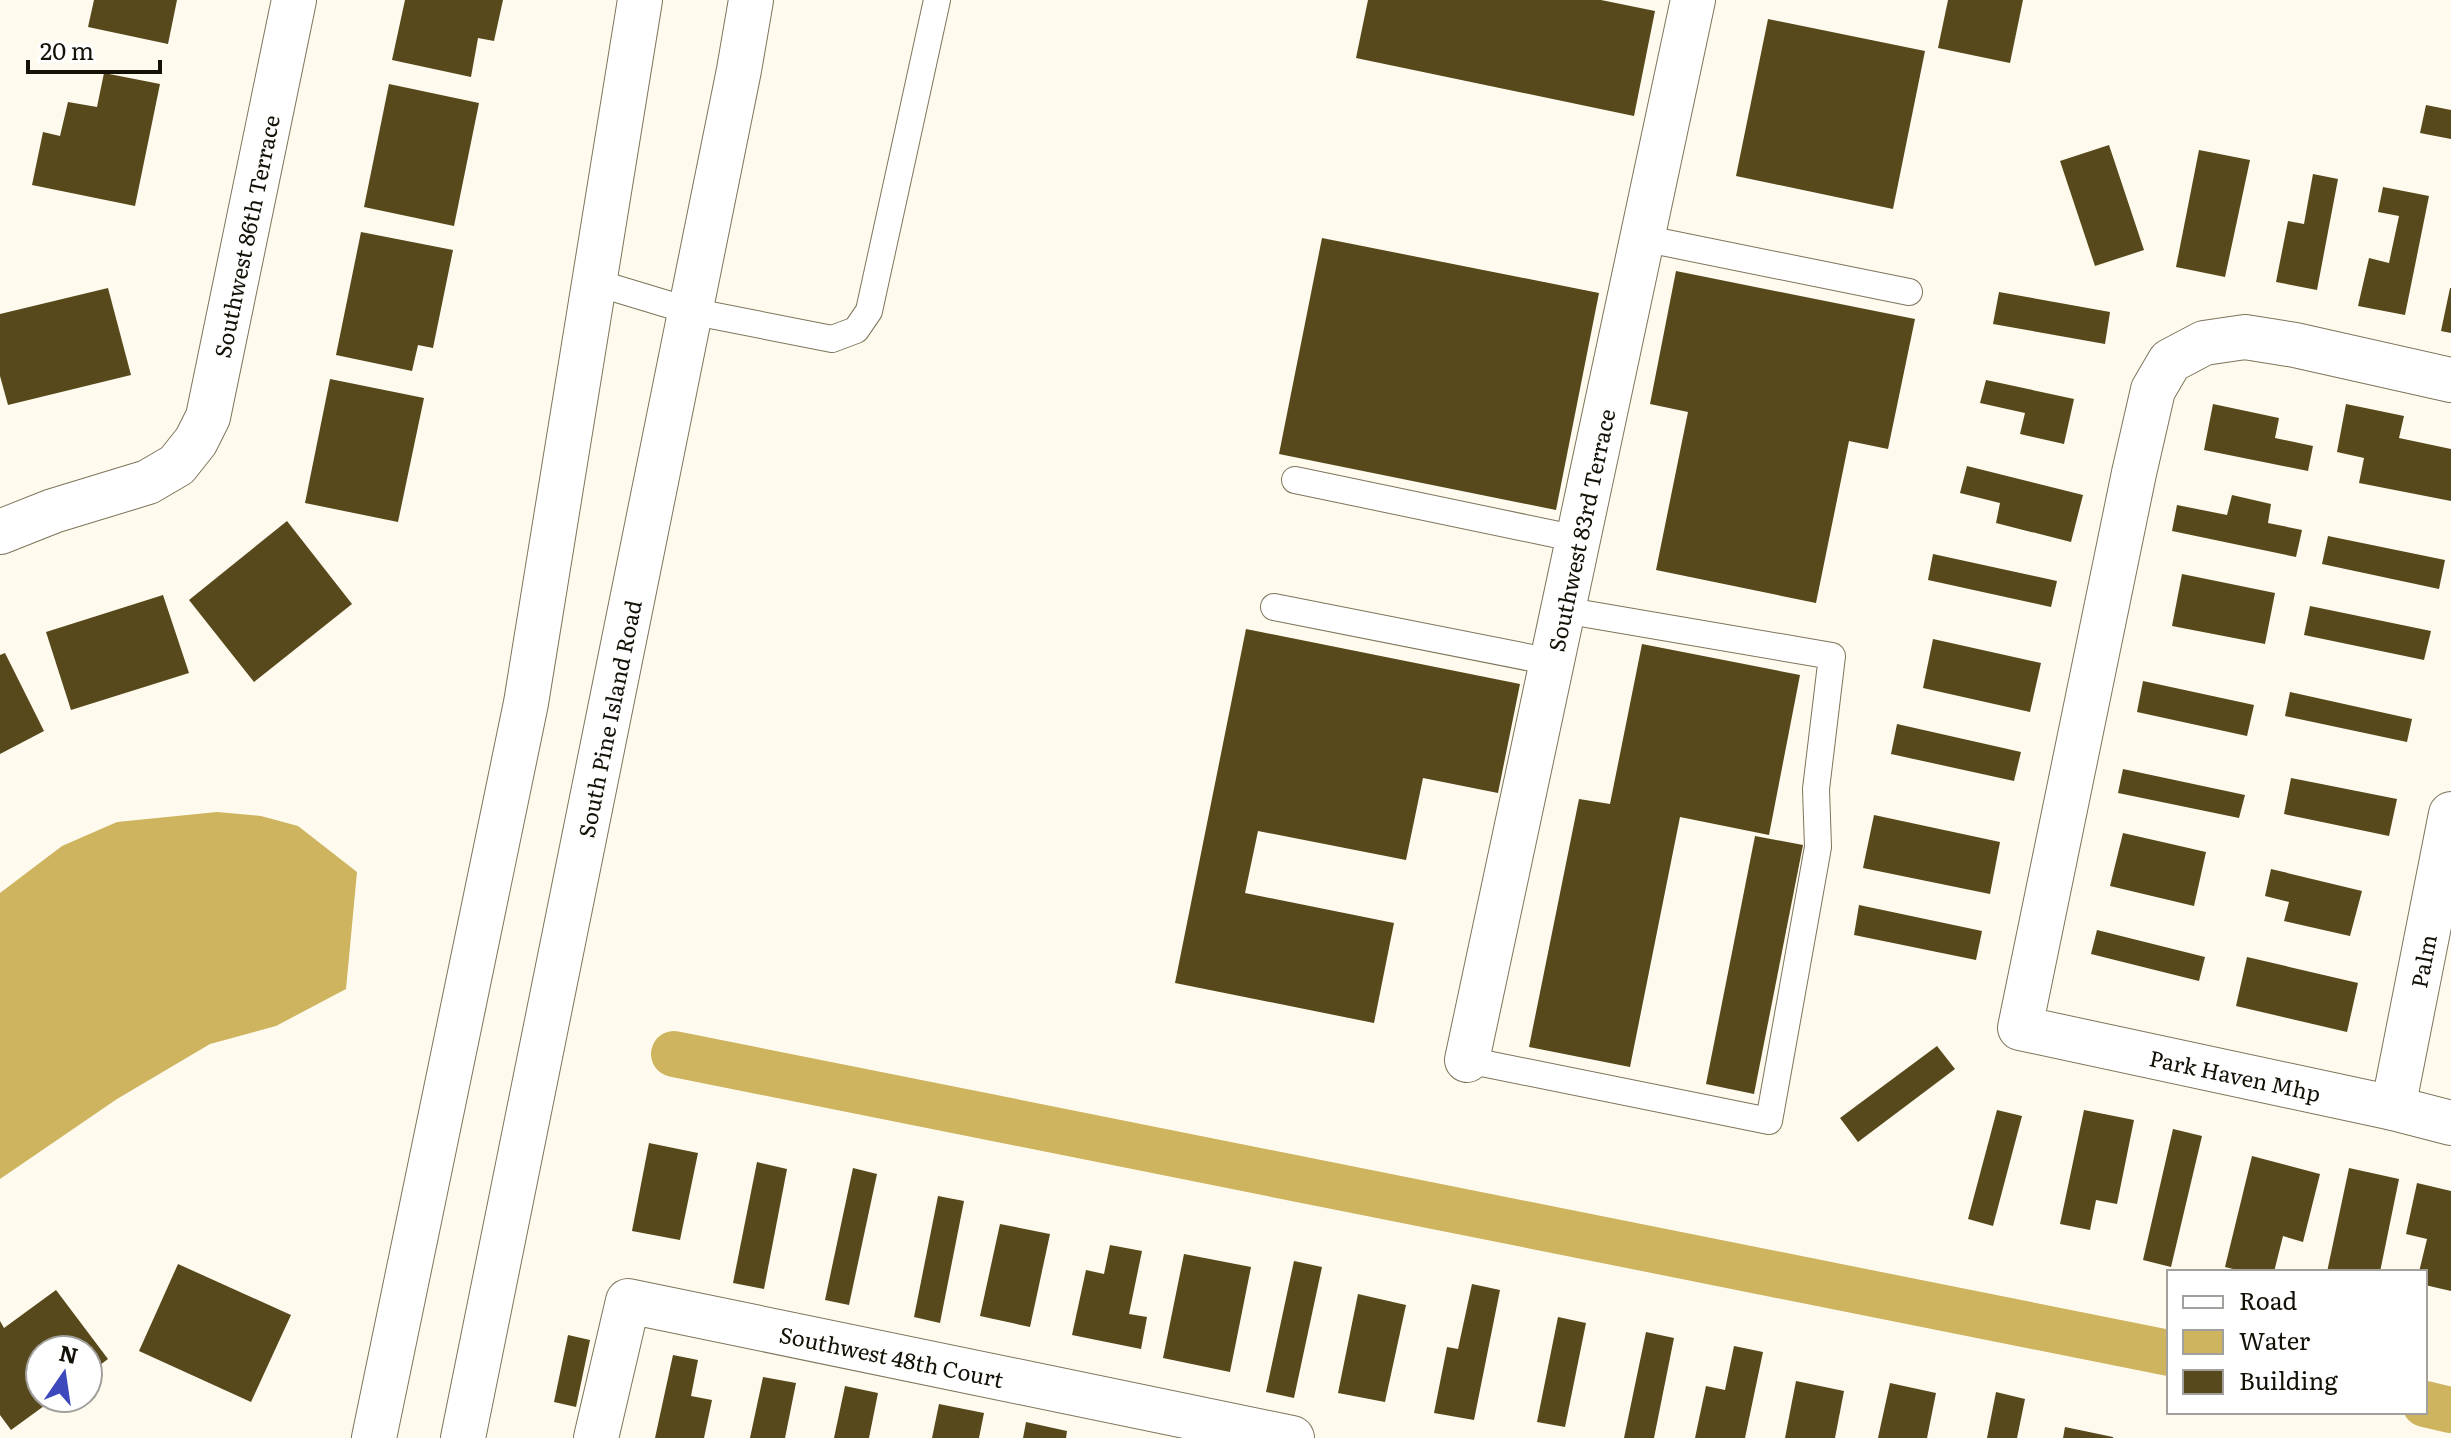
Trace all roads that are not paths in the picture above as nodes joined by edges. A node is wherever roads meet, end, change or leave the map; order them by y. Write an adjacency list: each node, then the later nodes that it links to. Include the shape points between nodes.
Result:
1 (294, 0): 12 (street, Southwest 86th Terrace, via 208,417 196,441 177,465 148,482)
2 (640, 0): 7 (street)
3 (751, 0): 9 (street, South Pine Island Road)
4 (937, 0): 9 (lane, via 869,311 856,330 832,339)
5 (1693, 0): 6 (street, Southwest 83rd Terrace)
6 (1642, 238): 8 (lane); 13 (street, Southwest 83rd Terrace)
7 (594, 282): 9 (lane); 21 (street, via 526,703)
8 (1909, 292)
9 (690, 311): 22 (street, South Pine Island Road)
10 (2451, 380): 19 (street, Park Haven Mhp, via 2245,337 2204,343 2170,361 2153,390 2134,473 2020,1028)
11 (1295, 480): 13 (lane)
12 (0, 532)
13 (1578, 539): 15 (street, Southwest 83rd Terrace)
14 (1274, 607): 16 (lane)
15 (1563, 610): 16 (street, Southwest 83rd Terrace); 18 (lane, via 1832,656 1816,789 1818,847 1769,1121)
16 (1552, 662): 18 (street, Southwest 83rd Terrace)
17 (2451, 814): 19 (street, Palm)
18 (1467, 1060)
19 (2393, 1108): 20 (street, Park Haven Mhp)
20 (2451, 1123)
21 (374, 1438)
22 (463, 1438)
23 (596, 1438): 24 (street, Southwest 48th Court, via 628,1301)
24 (1292, 1438)

